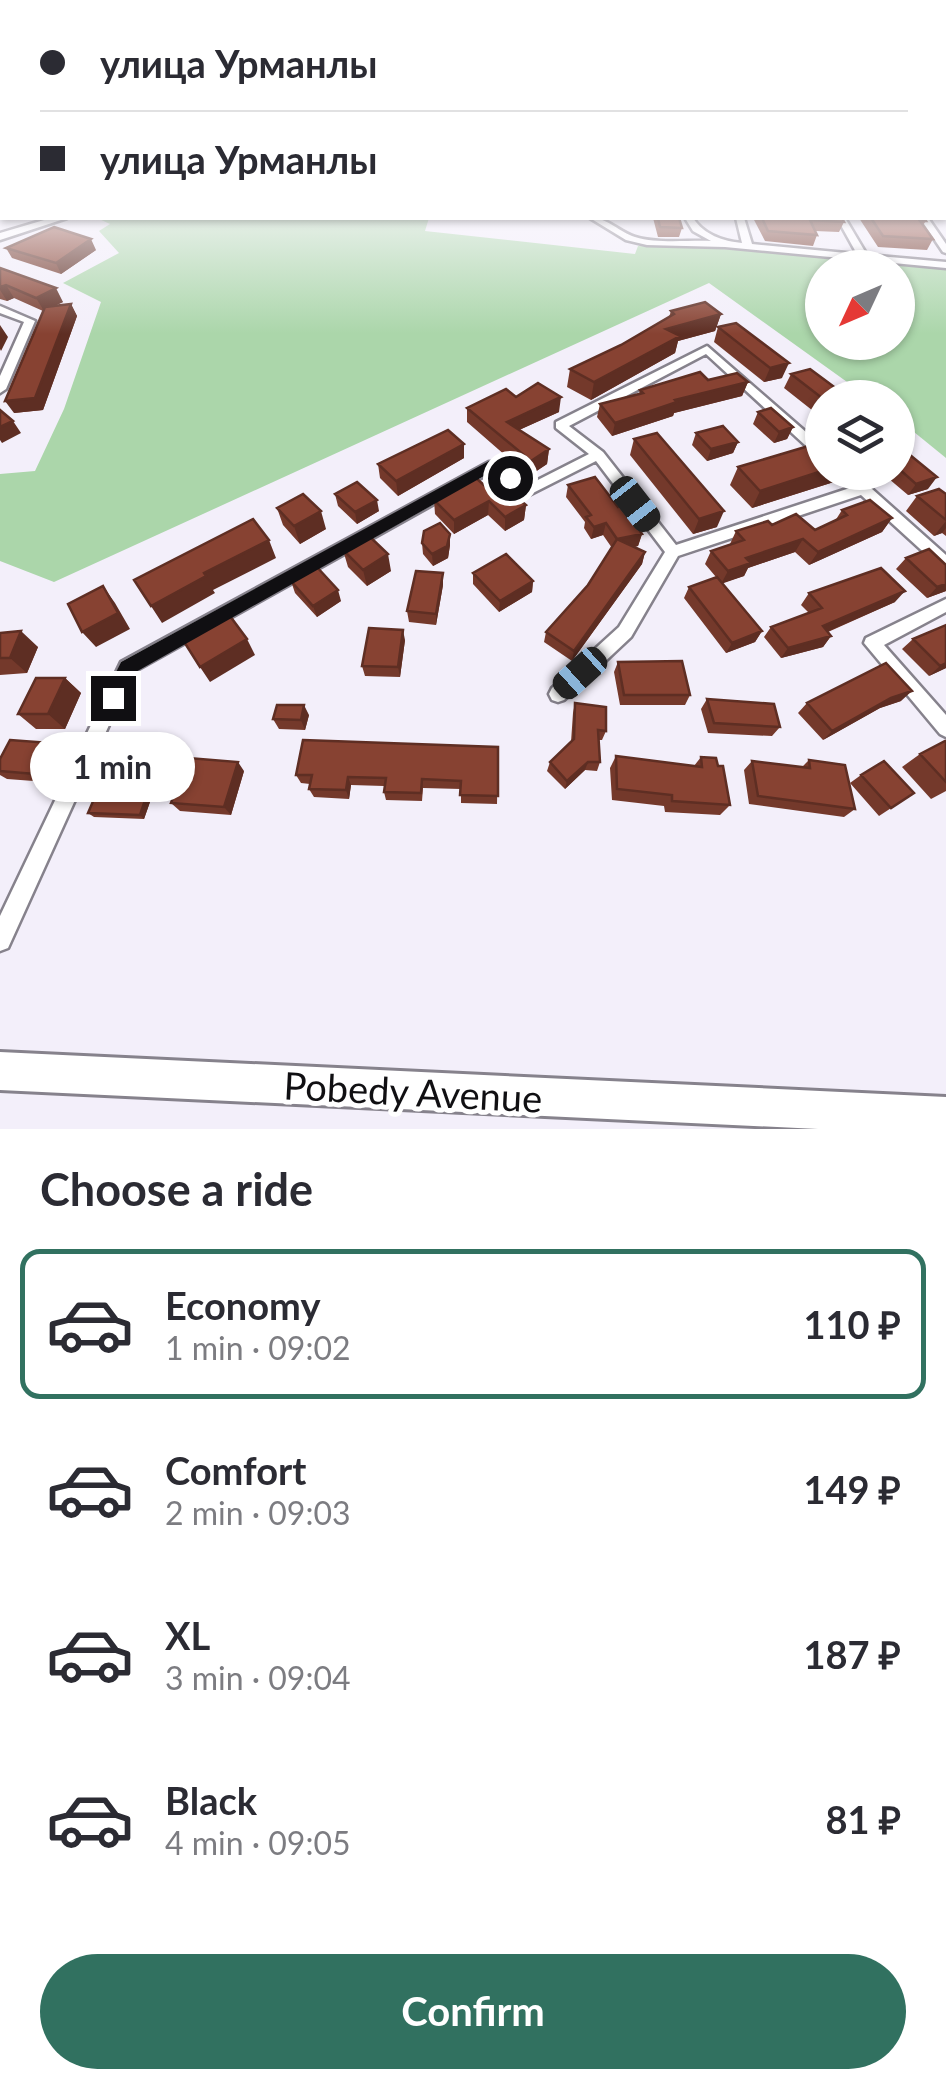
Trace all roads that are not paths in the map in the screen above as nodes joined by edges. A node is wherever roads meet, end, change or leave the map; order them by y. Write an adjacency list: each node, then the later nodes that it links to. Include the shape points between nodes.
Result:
1 (28, 229): 6 (street)
2 (612, 229): 7 (street, via 640,245)
3 (697, 229): 7 (street)
4 (743, 229): 8 (street)
5 (931, 229): 9 (street)
6 (0, 238)
7 (725, 244): 8 (street)
8 (748, 247): 10 (street)
9 (946, 250)
10 (805, 253)
11 (915, 263): 12 (street)
12 (946, 266)
13 (0, 309): 14 (street, via 30,322)
14 (0, 390)
15 (805, 438): 16 (street, via 706,349 560,425)
16 (598, 455): 19 (street); 24 (street, via 527,491 494,465 127,667)
17 (859, 490): 19 (street)
18 (863, 490): 20 (street)
19 (673, 552): 22 (street, via 625,632)
20 (946, 564)
21 (946, 606): 23 (street, via 872,643)
22 (558, 694)
23 (946, 728)
24 (0, 940)
25 (0, 1071): 26 (main road, Pobedy Avenue)
26 (946, 1116)

